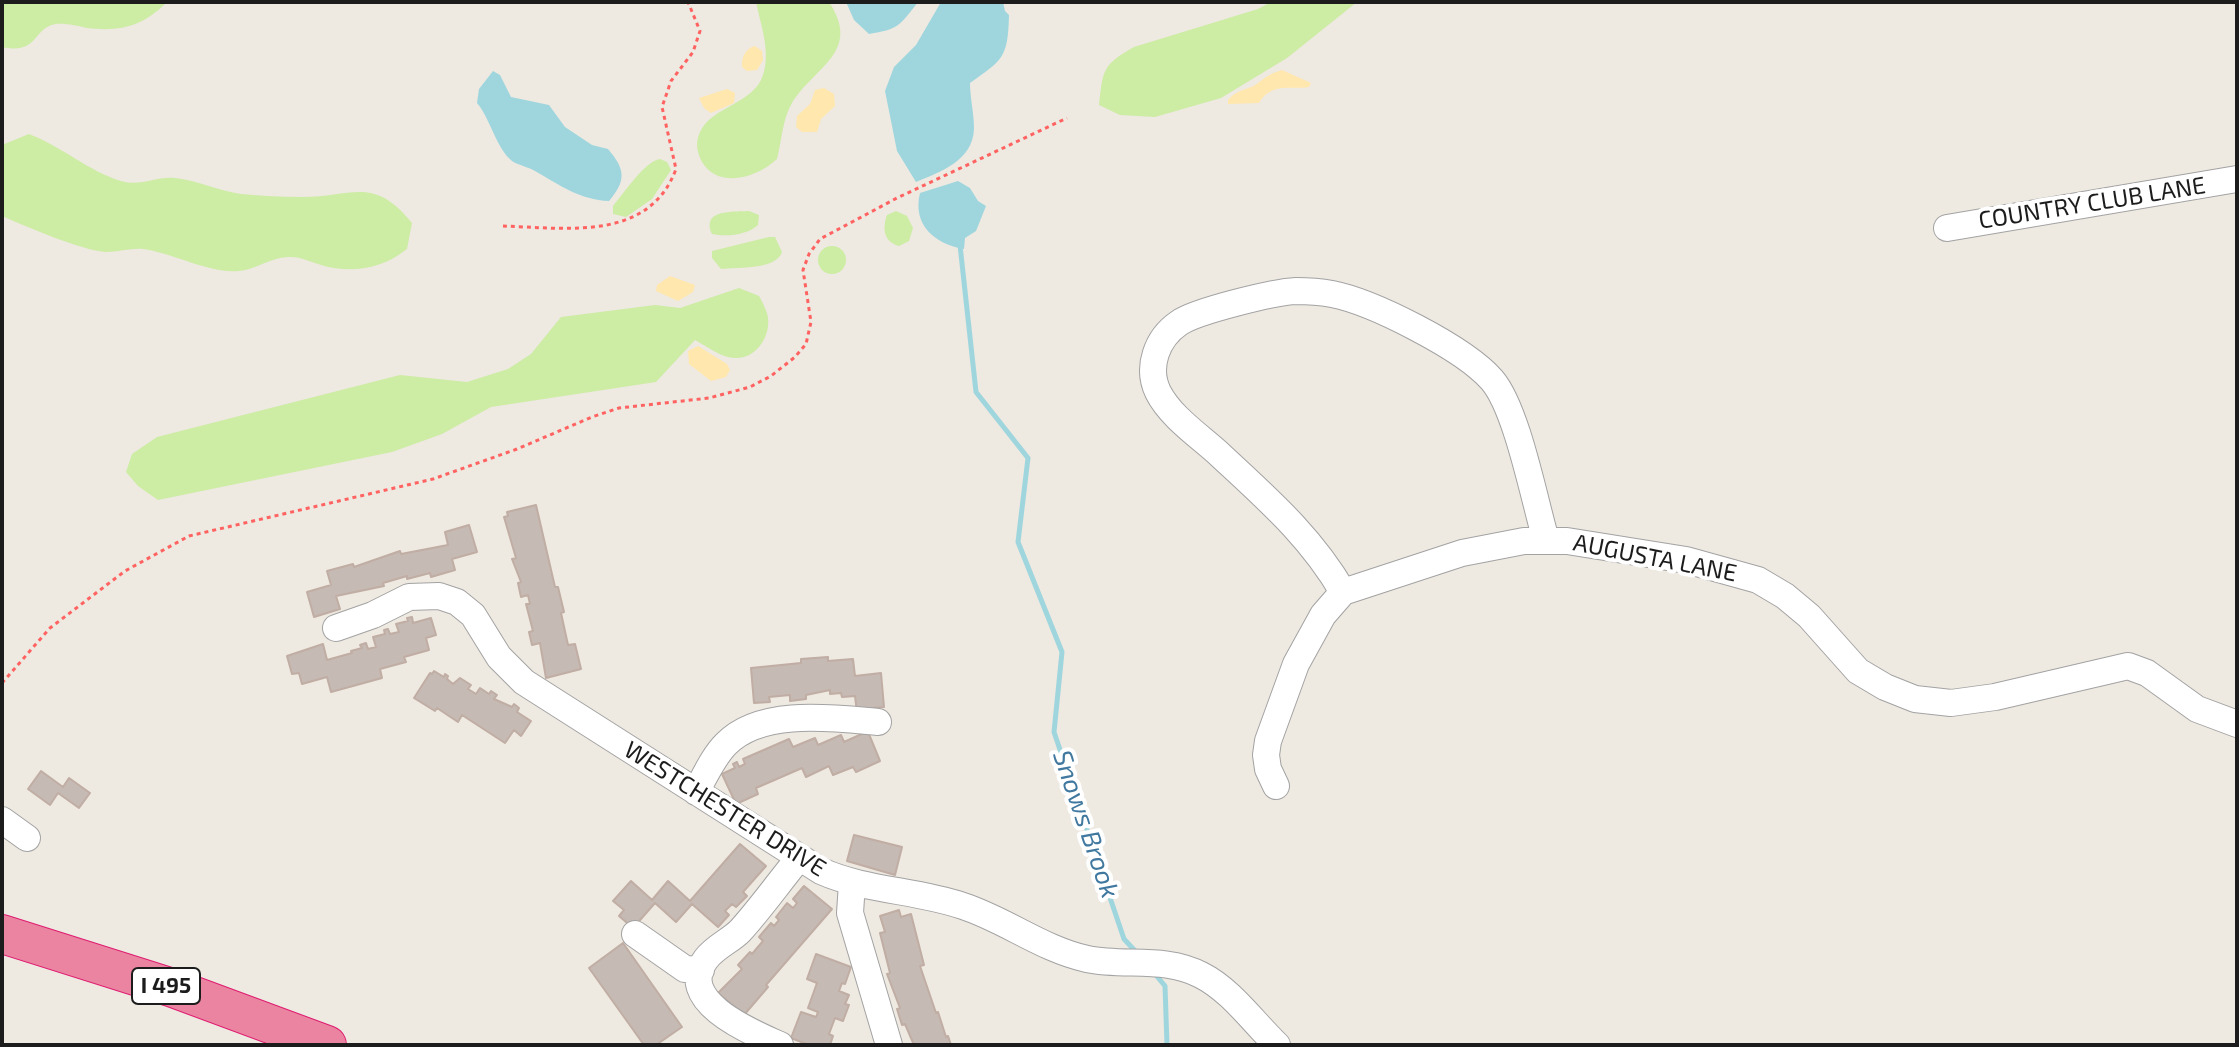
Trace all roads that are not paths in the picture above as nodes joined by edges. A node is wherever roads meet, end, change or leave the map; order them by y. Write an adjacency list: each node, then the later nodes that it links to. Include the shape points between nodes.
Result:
1 (2237, 179): 2 (street, COUNTRY CLUB LANE)
2 (1947, 228)
3 (1546, 540): 4 (street, AUGUSTA LANE, via 1462,553); 4 (street, via 1503,396 1476,364 1440,342 1373,307 1314,292 1281,293 1180,321 1166,333 1154,357 1158,392 1304,535); 7 (street, AUGUSTA LANE, via 1686,560 1758,580 1809,616 1858,671 1915,699 1951,703 1995,697 2123,666 2141,669 2197,709)
4 (1343, 592): 8 (street, via 1323,615 1296,664 1268,741 1268,769)
5 (336, 628): 9 (street, WESTCHESTER DRIVE, via 409,597 439,596 457,602 524,682)
6 (878, 722): 9 (street, via 829,718 754,726 726,743)
7 (2237, 724)
8 (1276, 786)
9 (696, 792): 12 (street, WESTCHESTER DRIVE)
10 (2, 820): 11 (street)
11 (27, 838)
12 (799, 858): 13 (street, WESTCHESTER DRIVE); 16 (street, via 751,919 706,959)
13 (852, 883): 17 (street, via 850,913); 20 (street, WESTCHESTER DRIVE, via 965,906 1086,959 1186,968 1210,979)
14 (2, 934): 18 (highway, I 495, via 173,988)
15 (635, 934): 16 (street, via 685,969)
16 (701, 970): 19 (street, via 706,996 722,1015)
17 (881, 1041)
18 (327, 1045)
19 (780, 1045)
20 (1277, 1045)

